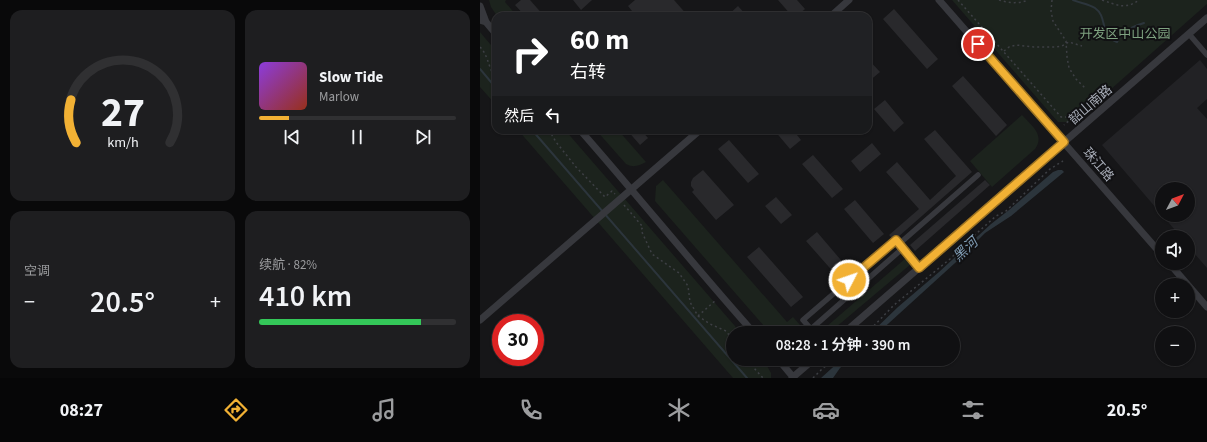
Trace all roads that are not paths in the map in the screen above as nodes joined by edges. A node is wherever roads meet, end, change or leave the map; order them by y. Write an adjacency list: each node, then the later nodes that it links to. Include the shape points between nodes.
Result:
1 (849, 0): 4 (street)
2 (938, 0): 12 (street, 珠江路)
3 (480, 6): 6 (street)
4 (836, 12)
5 (1207, 18): 8 (street, 韶山南路)
6 (483, 21): 7 (street)
7 (492, 30)
8 (1189, 34): 9 (street); 12 (street, 韶山南路)
9 (1207, 55)
10 (584, 134): 14 (street)
11 (695, 134): 14 (street)
12 (1064, 142): 16 (street, 珠江路); 17 (street, 韶山南路)
13 (978, 175): 15 (street)
14 (632, 189): 20 (street); 21 (street)
15 (901, 246): 15 (street, via 811,329 803,320 896,240); 17 (street)
16 (1155, 247)
17 (919, 268): 22 (street, 韶山南路)
18 (1175, 270): 19 (street)
19 (1207, 307)
20 (480, 320)
21 (748, 326)
22 (852, 326)
23 (784, 366): 25 (street)
24 (806, 366): 25 (street)
25 (793, 377)

